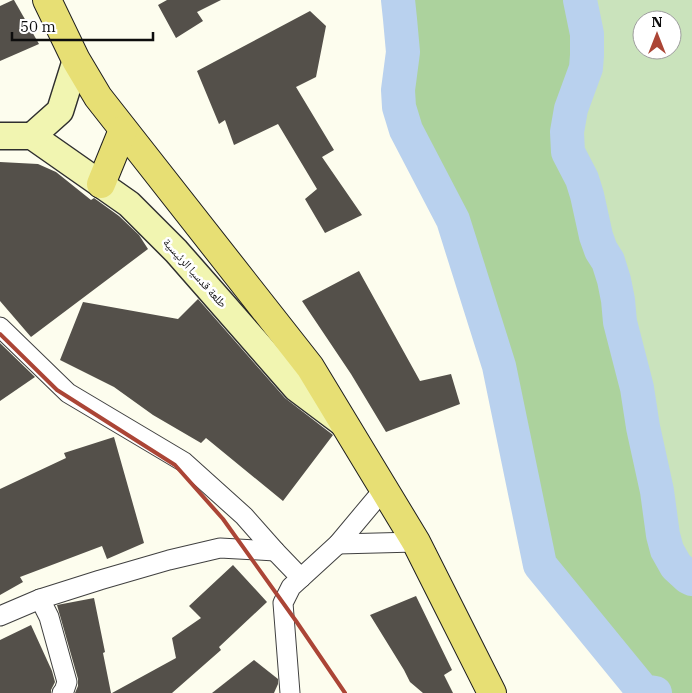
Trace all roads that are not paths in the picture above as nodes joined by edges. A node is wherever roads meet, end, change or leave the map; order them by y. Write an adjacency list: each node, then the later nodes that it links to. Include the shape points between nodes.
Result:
1 (47, 0): 2 (main road)
2 (76, 60): 3 (main road); 5 (main road, via 60,111)
3 (123, 130): 6 (main road); 8 (main road, via 310,368)
4 (0, 136): 5 (main road)
5 (32, 136): 6 (main road, طلعة قدسيا الرئيسية)
6 (101, 184): 8 (main road, طلعة قدسيا الرئيسية, via 129,204 176,250 296,388)
7 (0, 327): 12 (street, via 68,392 184,462 244,516)
8 (346, 425): 9 (main road)
9 (384, 488): 10 (main road); 11 (street)
10 (416, 542): 11 (street); 18 (main road)
11 (338, 544): 13 (street)
12 (275, 551): 13 (street); 14 (street, via 220,548)
13 (301, 578): 17 (street, via 291,587 284,603)
14 (40, 599): 15 (street); 16 (street, via 49,617 67,682)
15 (0, 616)
16 (62, 693)
17 (290, 693)
18 (492, 693)

